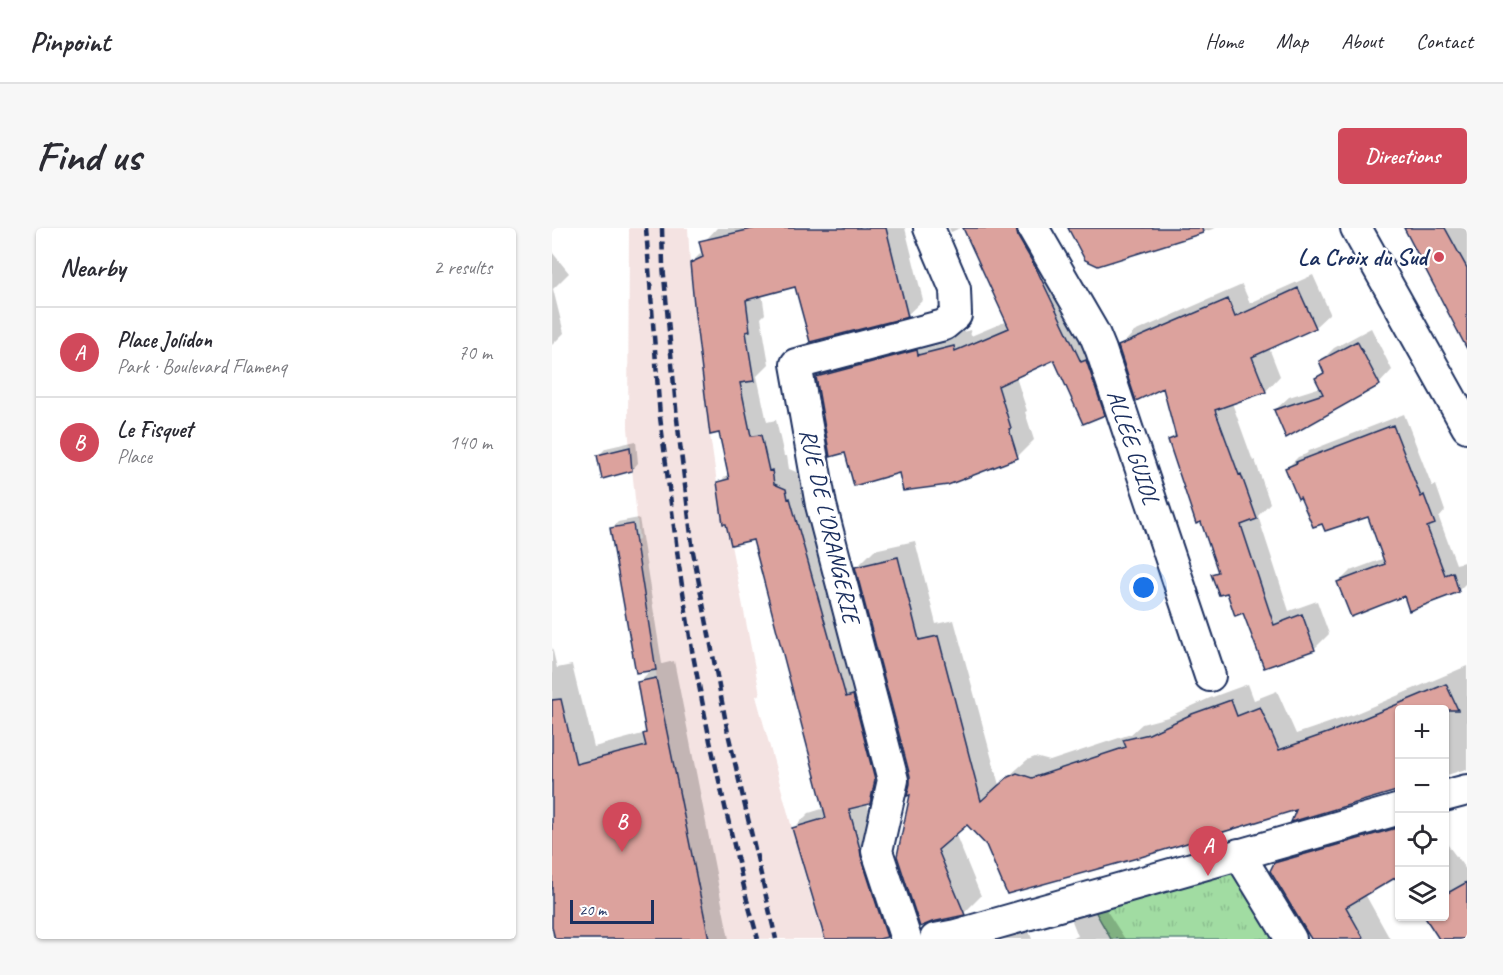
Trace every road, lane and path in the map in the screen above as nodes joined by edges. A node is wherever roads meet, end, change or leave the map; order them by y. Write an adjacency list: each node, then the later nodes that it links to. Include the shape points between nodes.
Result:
1 (929, 228): 11 (street, RUE DE L'ORANGERIE, via 955,290 956,315 944,325 796,364 821,505 893,780 877,851)
2 (1034, 228): 5 (street, ALLÉE GUIOL, via 1094,333)
3 (1356, 228): 4 (street)
4 (1467, 426)
5 (1209, 676)
6 (1467, 790): 7 (street)
7 (1449, 795)
8 (1395, 810): 9 (street)
9 (1239, 854): 10 (street); 12 (street)
10 (949, 938)
11 (906, 939)
12 (1291, 939)

